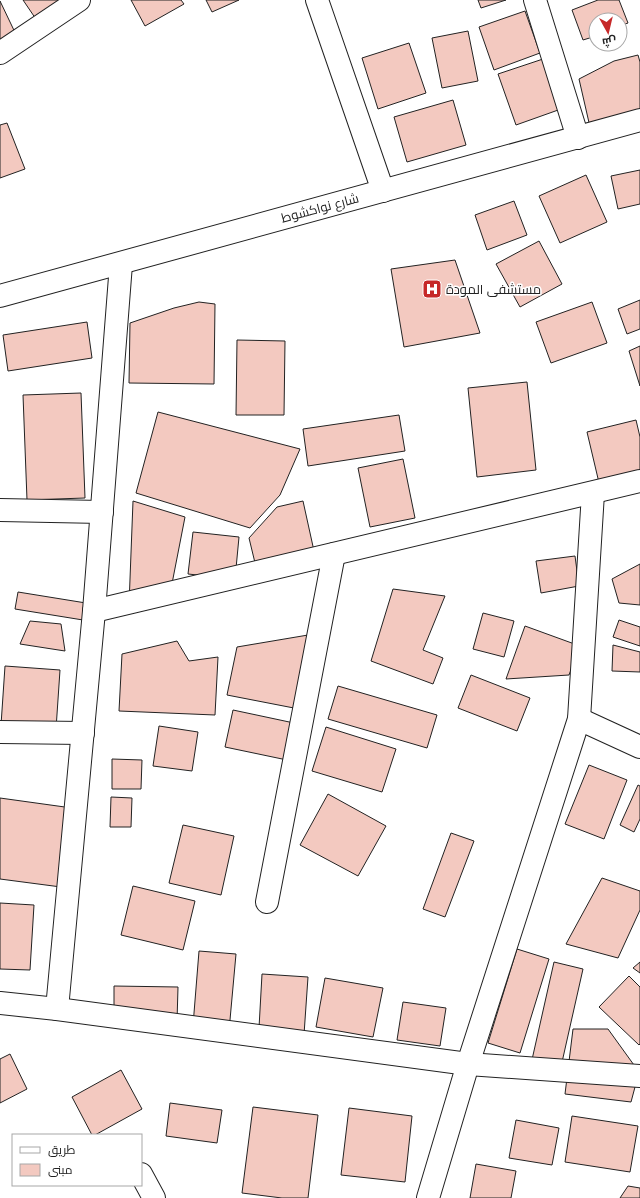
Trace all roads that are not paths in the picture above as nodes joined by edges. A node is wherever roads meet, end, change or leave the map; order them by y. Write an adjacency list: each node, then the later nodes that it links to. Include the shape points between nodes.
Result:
1 (79, 0): 4 (street)
2 (317, 0): 7 (street)
3 (535, 0): 6 (street)
4 (0, 53)
5 (640, 120): 6 (street, شارع نواكشوط)
6 (578, 138): 7 (street, شارع نواكشوط)
7 (383, 191): 8 (street, شارع نواكشوط)
8 (121, 264): 9 (street, شارع نواكشوط); 13 (street)
9 (0, 296)
10 (640, 481): 11 (street)
11 (593, 493): 14 (street); 16 (street)
12 (0, 510): 13 (street)
13 (102, 512): 15 (street)
14 (334, 554): 15 (street); 20 (street)
15 (94, 611): 18 (street)
16 (579, 719): 19 (street); 23 (street)
17 (0, 732): 18 (street)
18 (83, 733): 22 (street)
19 (640, 747)
20 (267, 902)
21 (0, 1003): 22 (street)
22 (57, 1009): 23 (street)
23 (468, 1064): 24 (street); 27 (street)
24 (640, 1076)
25 (142, 1176): 26 (street)
26 (154, 1198)
27 (428, 1198)

